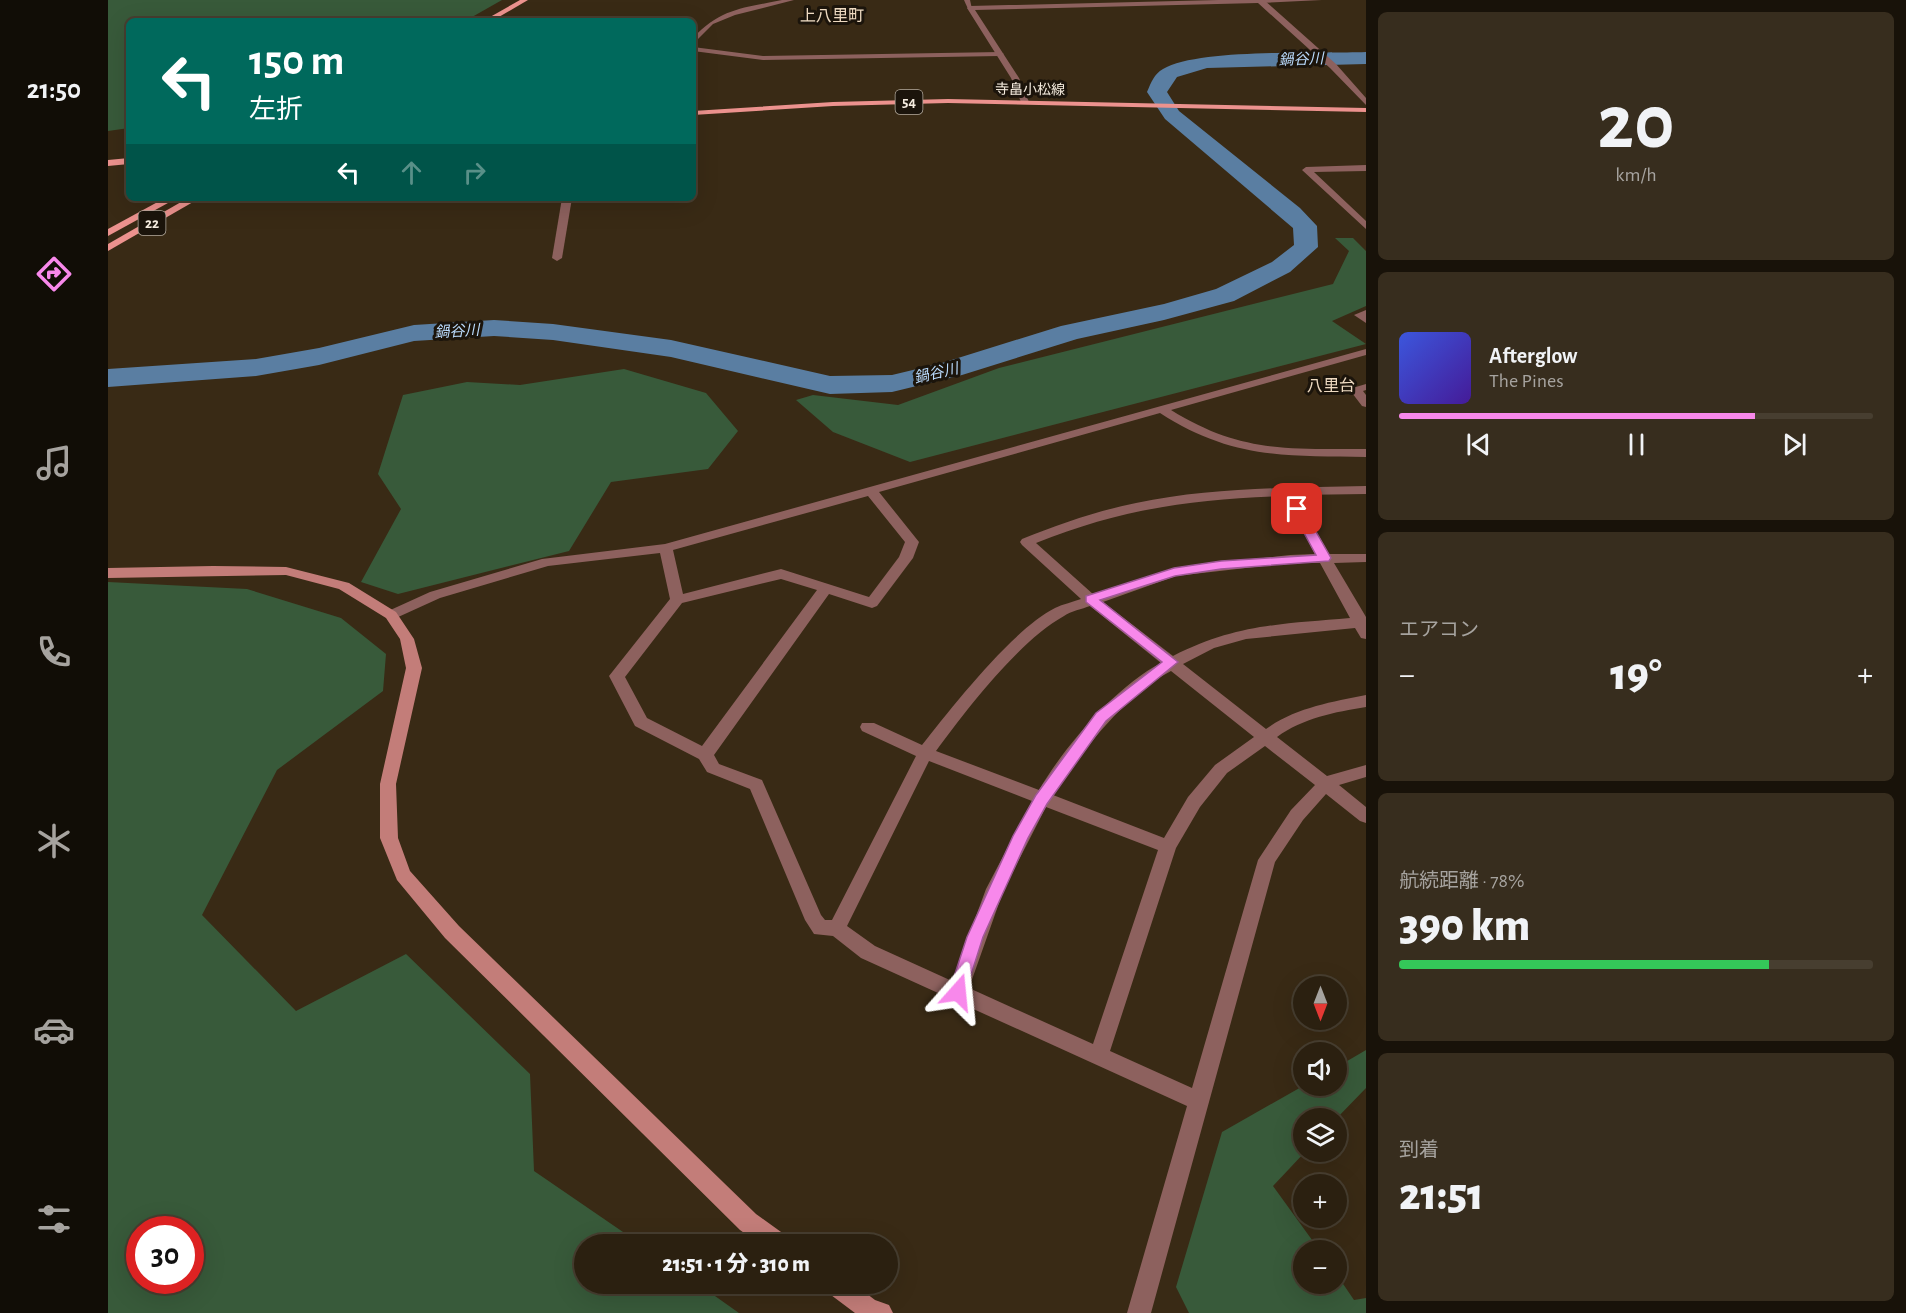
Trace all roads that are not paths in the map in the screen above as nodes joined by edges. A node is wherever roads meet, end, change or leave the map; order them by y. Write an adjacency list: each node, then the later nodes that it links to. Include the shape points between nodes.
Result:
1 (791, 0): 9 (street, via 733,13 711,23)
2 (967, 0): 6 (street)
3 (1319, 0): 4 (street)
4 (1260, 1): 6 (street); 14 (street, via 1333,66)
5 (527, 3): 7 (main road); 8 (main road)
6 (970, 8): 11 (street)
7 (494, 18)
8 (505, 18)
9 (696, 39)
10 (696, 49): 11 (street, via 763,58)
11 (1000, 54): 12 (street)
12 (1024, 99): 13 (main road, 寺畠小松線 / 54); 15 (main road, 寺畠小松線 / 54, via 831,99); 17 (main road, 寺畠小松線 / 54, via 833,104)
13 (1209, 103): 14 (main road, 寺畠小松線 / 54); 16 (main road, 寺畠小松線 / 54)
14 (1366, 103)
15 (696, 107)
16 (1366, 110)
17 (696, 113)
18 (126, 161): 19 (main road)
19 (108, 164)
20 (1366, 168): 24 (street, via 1306,170)
21 (167, 201): 25 (main road, 22)
22 (190, 201): 26 (main road, 22)
23 (566, 201): 27 (street)
24 (1366, 226)
25 (108, 233)
26 (108, 248)
27 (557, 258)
28 (1366, 314): 29 (street, via 1359,315)
29 (1366, 320)
30 (1366, 352): 33 (street)
31 (1366, 387): 32 (street, via 1356,389)
32 (1366, 403)
33 (1163, 410): 34 (street, via 1208,436 1234,444); 36 (street)
34 (1366, 453)
35 (1366, 490): 37 (street)
36 (873, 492): 38 (street); 42 (street, via 912,542 906,558 872,603)
37 (1288, 492): 39 (street); 43 (street, via 1156,504 1106,514 1027,542)
38 (666, 548): 44 (street); 45 (street, via 547,562 435,596)
39 (1324, 558): 40 (street); 43 (street, via 1174,572); 46 (street)
40 (1366, 558)
41 (108, 573): 45 (main road, via 286,572 344,586)
42 (826, 588): 44 (street, via 781,574); 52 (street)
43 (1090, 599): 47 (street); 51 (street, via 1059,612 1031,633 955,714)
44 (677, 600): 52 (street, via 617,676 640,722)
45 (391, 615): 62 (main road, via 407,639 414,668 388,784 388,838 403,875 452,932)
46 (1364, 626): 47 (street, via 1242,635)
47 (1171, 662): 50 (street); 55 (street, via 1101,717)
48 (1366, 701): 50 (street, via 1322,709 1281,726)
49 (868, 728): 51 (street)
50 (1266, 739): 54 (street); 57 (street, via 1221,769 1194,802)
51 (925, 753): 55 (street); 58 (street)
52 (705, 755): 58 (street, via 713,768 756,785 813,920 821,928)
53 (1366, 771): 54 (street)
54 (1326, 783): 56 (street); 61 (street, via 1297,815 1267,860)
55 (1042, 800): 57 (street); 59 (street, via 1021,836 975,937)
56 (1366, 816)
57 (1168, 847): 60 (street)
58 (837, 928): 59 (street, via 868,952)
59 (958, 992): 60 (street)
60 (1099, 1054): 61 (street)
61 (1198, 1101): 65 (street)
62 (765, 1234)
63 (849, 1294): 64 (main road)
64 (881, 1313)
65 (1139, 1313)

